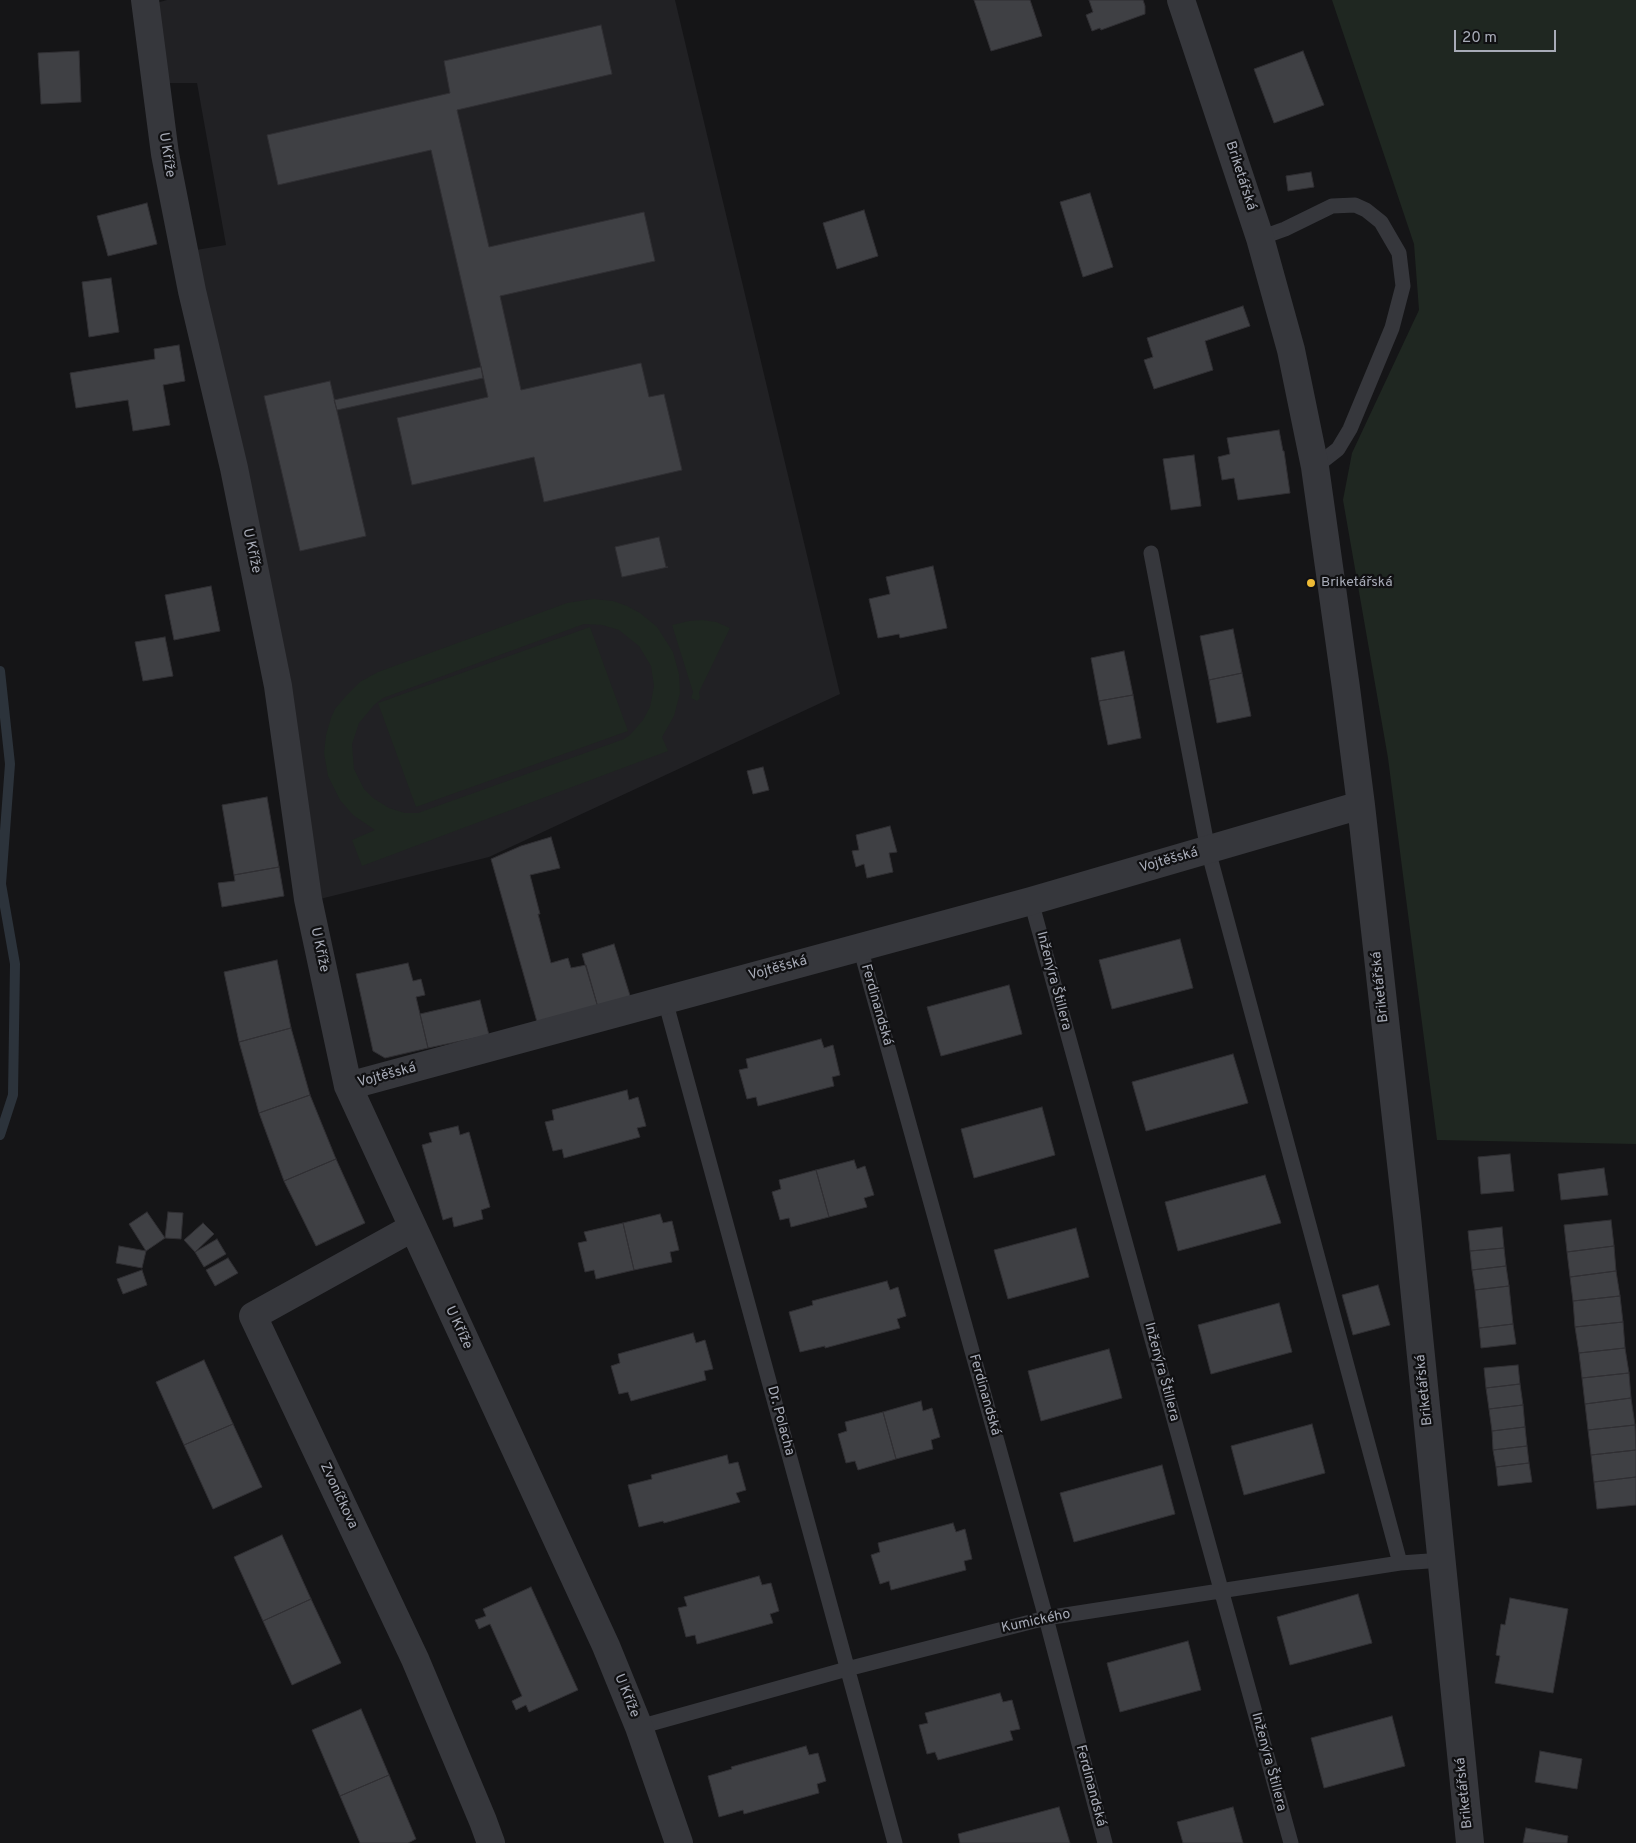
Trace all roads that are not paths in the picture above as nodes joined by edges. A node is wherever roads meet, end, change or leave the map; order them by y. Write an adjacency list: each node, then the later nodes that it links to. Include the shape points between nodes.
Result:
1 (146, 0): 11 (street, U Kříže, via 165,154 278,686 308,899)
2 (1181, 0): 3 (street, Briketářská)
3 (1260, 238): 4 (street, Briketářská, via 1291,350); 4 (lane, via 1332,206 1355,205 1381,222 1399,253 1403,286 1392,328 1350,429 1338,449)
4 (1315, 467): 6 (street, Briketářská)
5 (1150, 553): 7 (lane, Vojtěšská)
6 (1360, 805): 7 (street, Vojtěšská); 13 (street, Briketářská)
7 (1208, 850): 8 (street, Vojtěšská); 14 (lane)
8 (1031, 901): 9 (street, Vojtěšská); 15 (lane, Inženýra Štillera)
9 (860, 947): 10 (street, Vojtěšská); 16 (lane, Ferdinandská)
10 (665, 1000): 11 (street, Vojtěšská); 17 (lane, Dr. Polacha)
11 (348, 1086): 12 (street, U Kříže)
12 (412, 1228): 18 (street, U Kříže, via 606,1646); 19 (street, Zvoníčkova, via 253,1316 414,1659)
13 (1443, 1560): 14 (lane, Kumického); 24 (street, Briketářská)
14 (1400, 1563): 15 (lane, Kumického)
15 (1221, 1590): 16 (lane, Kumického); 23 (lane, Inženýra Štillera)
16 (1046, 1618): 17 (lane, Kumického); 22 (lane, Ferdinandská)
17 (847, 1669): 18 (lane, Kumického); 21 (lane, Dr. Polacha)
18 (639, 1726): 20 (street, U Kříže)
19 (491, 1843)
20 (679, 1843)
21 (895, 1843)
22 (1105, 1843)
23 (1290, 1843)
24 (1470, 1843)

